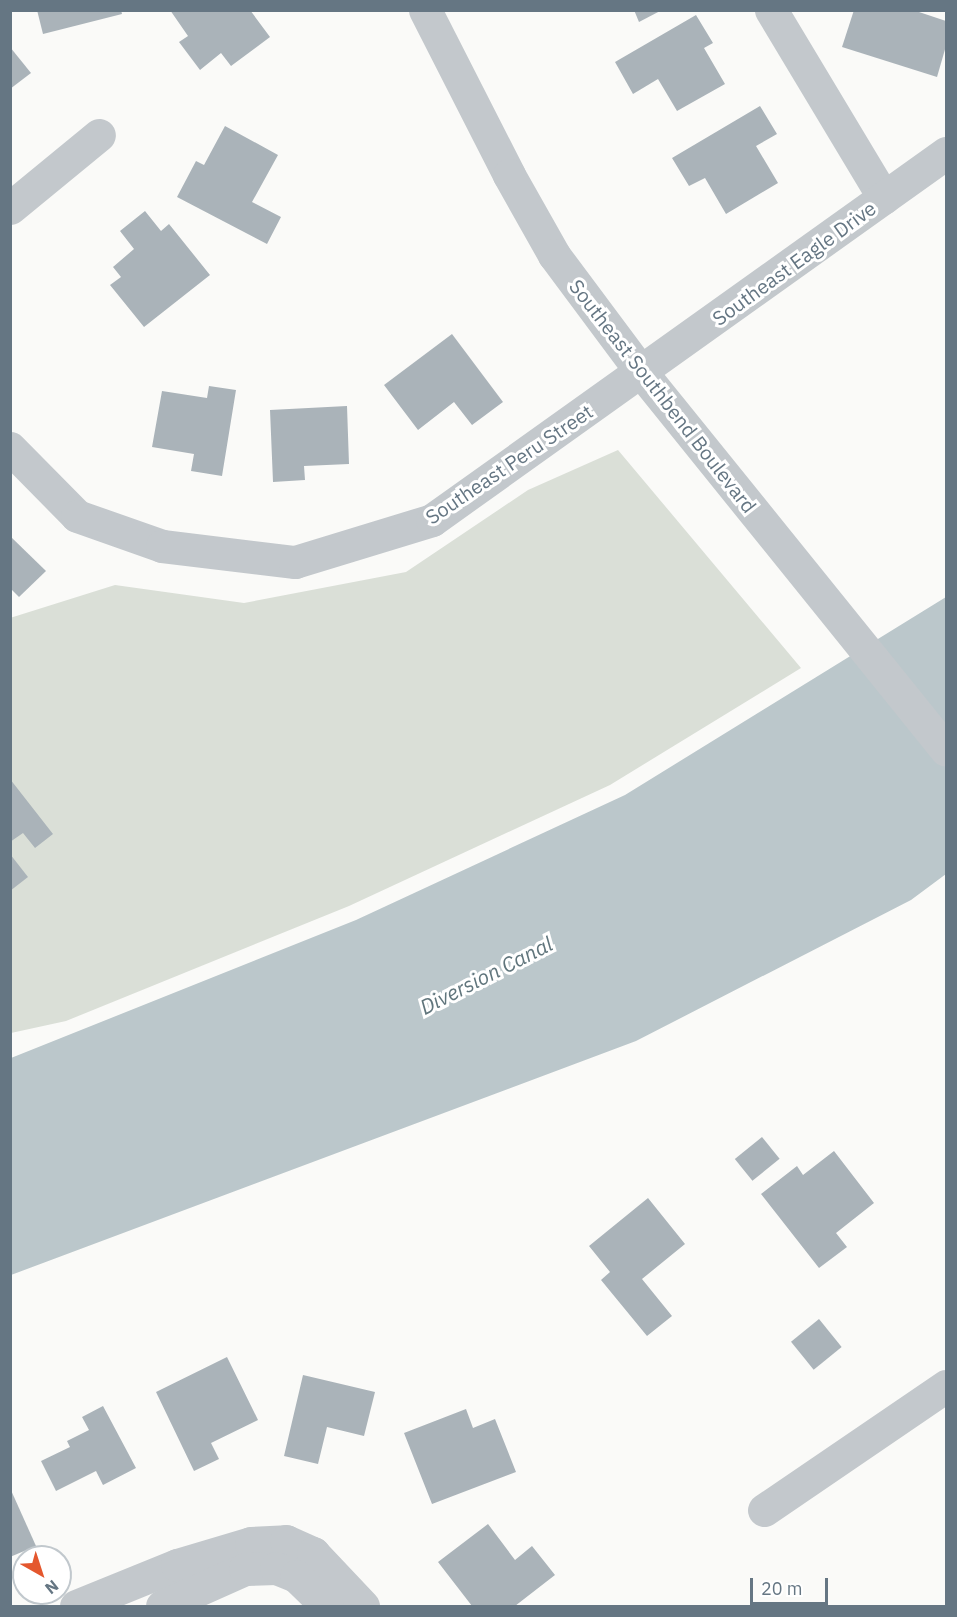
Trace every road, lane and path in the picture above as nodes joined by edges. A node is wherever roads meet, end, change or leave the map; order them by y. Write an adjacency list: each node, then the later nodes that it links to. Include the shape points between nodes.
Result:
1 (425, 10): 7 (street, Southeast Southbend Boulevard, via 554,255)
2 (771, 10): 5 (street)
3 (99, 135): 6 (street)
4 (946, 153): 5 (street, Southeast Eagle Drive)
5 (884, 198): 7 (street, Southeast Eagle Drive)
6 (10, 208)
7 (642, 373): 8 (street, Southeast Peru Street, via 432,520 295,562 162,546 76,516); 9 (street, Southeast Southbend Boulevard)
8 (10, 448)
9 (946, 750)
10 (946, 1386): 11 (street)
11 (764, 1510)
12 (252, 1556): 13 (street, via 177,1565); 14 (street); 15 (street, via 296,1576); 16 (street, via 286,1541 313,1553)
13 (76, 1606)
14 (162, 1606)
15 (327, 1606)
16 (363, 1606)

